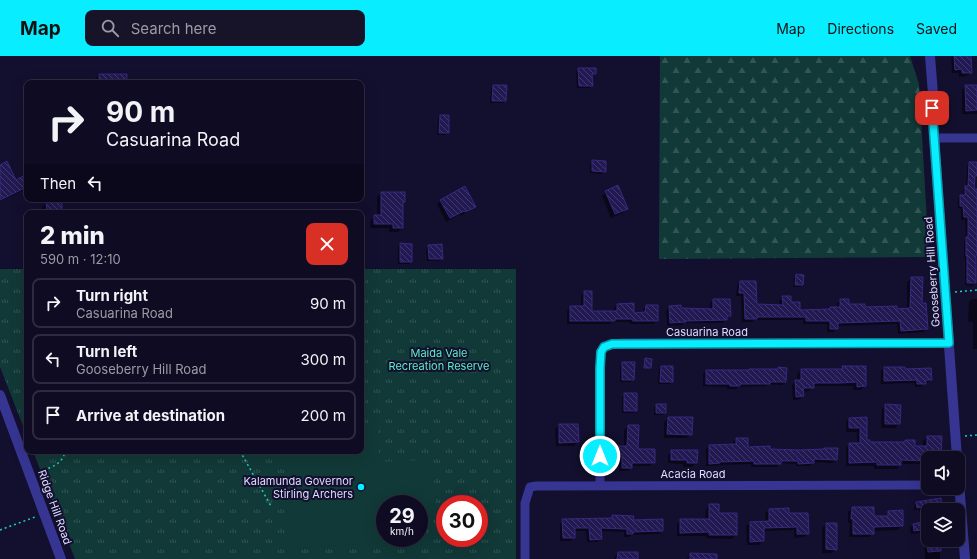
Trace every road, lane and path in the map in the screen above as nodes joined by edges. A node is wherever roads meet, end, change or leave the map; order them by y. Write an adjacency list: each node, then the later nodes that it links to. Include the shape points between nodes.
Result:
1 (926, 56): 3 (street, Gooseberry Hill Road, via 926,78)
2 (930, 56): 3 (street, Gooseberry Hill Road)
3 (932, 108): 4 (street, Gooseberry Hill Road)
4 (934, 138): 5 (street); 8 (street, Gooseberry Hill Road)
5 (977, 138)
6 (977, 290): 7 (path)
7 (951, 292)
8 (949, 343): 10 (street, Gooseberry Hill Road); 15 (street, Casuarina Road, via 612,344 604,347 601,352 600,368)
9 (0, 395): 13 (street, Ridge Hill Road)
10 (957, 451)
11 (64, 454): 13 (path, via 60,462)
12 (242, 454): 17 (path)
13 (31, 476): 20 (street, Ridge Hill Road)
14 (921, 485): 15 (street, Acacia Road)
15 (600, 486): 21 (street, Acacia Road, via 530,487 525,503)
16 (960, 495): 22 (street)
17 (272, 506)
18 (39, 516): 19 (path)
19 (0, 530)
20 (61, 559)
21 (525, 559)
22 (965, 559)

